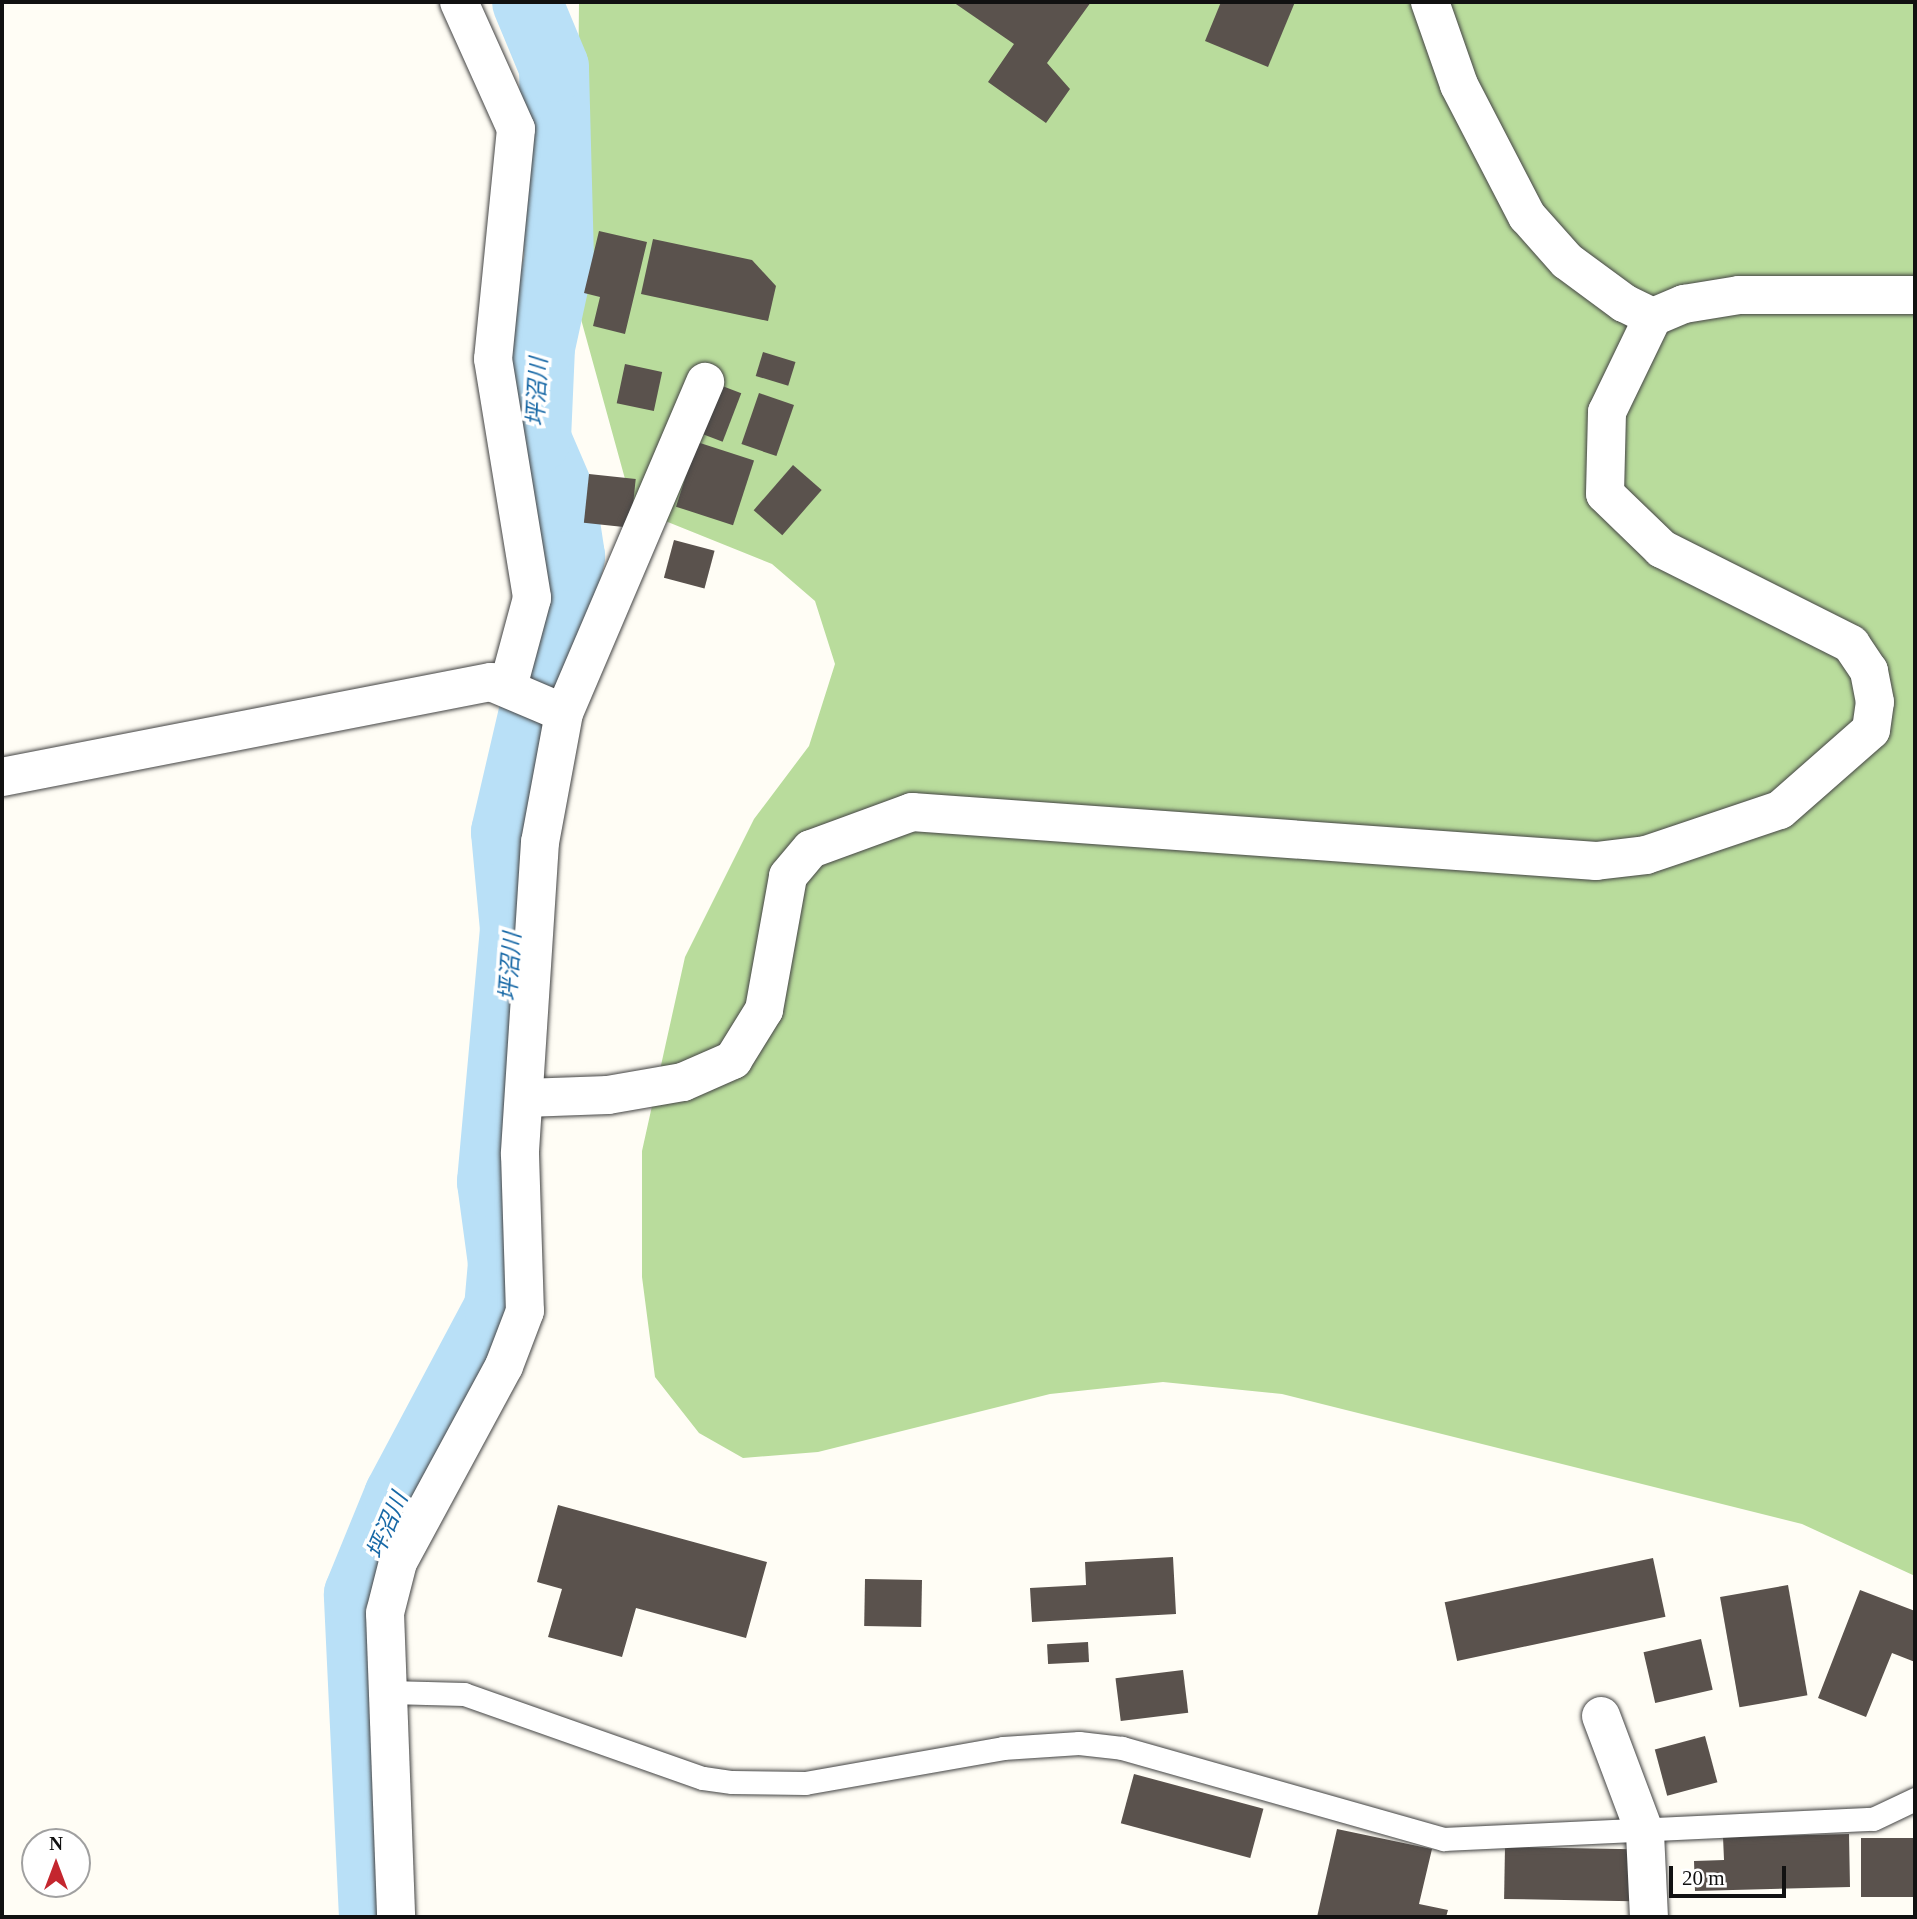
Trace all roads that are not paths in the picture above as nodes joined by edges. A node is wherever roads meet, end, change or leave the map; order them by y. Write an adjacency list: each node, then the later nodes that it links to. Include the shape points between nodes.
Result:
1 (459, 2): 6 (street, via 516,129 493,359 532,598)
2 (1430, 2): 4 (street, via 1459,85 1527,216 1567,261)
3 (1915, 295): 4 (street, via 1739,295 1684,304)
4 (1653, 317): 8 (street, via 1607,412 1605,494 1662,548 1851,644 1868,671 1875,702 1871,730 1780,810 1646,855 1596,861 912,812 811,849 788,876 764,1010 733,1060 683,1082 608,1095)
5 (705, 382): 6 (street)
6 (537, 701): 7 (street, via 491,682); 8 (street, via 540,842)
7 (2, 777)
8 (525, 1098): 9 (street, via 520,1154 525,1311 504,1366 398,1562 385,1614)
9 (389, 1692): 12 (lane, via 464,1694 703,1778 732,1782 805,1783 1003,1748 1079,1743 1122,1748 1444,1839); 13 (street)
10 (1601, 1716): 12 (street)
11 (1915, 1799): 12 (lane, via 1873,1819)
12 (1645, 1833): 14 (street)
13 (396, 1917)
14 (1649, 1917)

